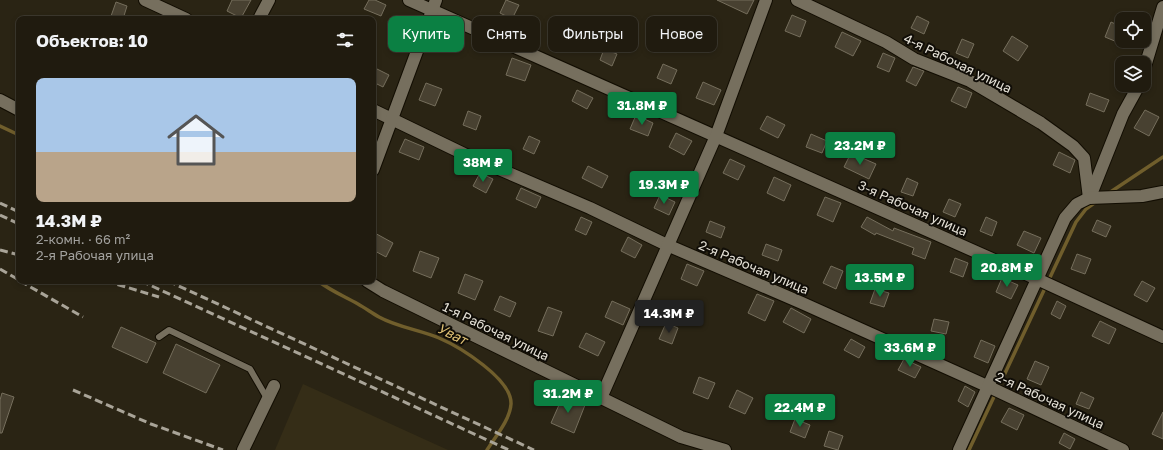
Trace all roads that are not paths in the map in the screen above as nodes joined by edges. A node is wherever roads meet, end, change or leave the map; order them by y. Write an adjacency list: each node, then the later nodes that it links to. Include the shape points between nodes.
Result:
1 (144, 0): 8 (street)
2 (269, 0): 9 (street)
3 (409, 0): 6 (street, 3-я Рабочая улица)
4 (766, 0): 16 (street)
5 (797, 0): 19 (street, 4-я Рабочая улица, via 886,42 914,59 970,81 1041,123 1073,146 1084,158)
6 (434, 5): 15 (street); 16 (street, 3-я Рабочая улица)
7 (1163, 7): 10 (street)
8 (179, 16)
9 (261, 16)
10 (1148, 56)
11 (1135, 92): 19 (street, via 1123,114)
12 (0, 100): 13 (street)
13 (16, 108)
14 (376, 112): 15 (street, 2-я Рабочая улица)
15 (393, 120): 17 (street); 20 (street, 2-я Рабочая улица)
16 (716, 136): 20 (street); 21 (street, 3-я Рабочая улица)
17 (376, 162)
18 (1163, 192): 19 (street, via 1142,196)
19 (1090, 198): 21 (street, via 1077,204 1065,218)
20 (667, 245): 26 (street, 2-я Рабочая улица); 27 (street)
21 (1037, 279): 24 (street, 3-я Рабочая улица); 26 (street)
22 (372, 284): 27 (street, 1-я Рабочая улица)
23 (159, 337): 28 (lane, via 168,330 250,369)
24 (1163, 337)
25 (274, 386): 28 (street)
26 (987, 386): 31 (street); 32 (street, 2-я Рабочая улица)
27 (601, 398): 30 (street, 1-я Рабочая улица, via 681,437)
28 (268, 400): 29 (street)
29 (243, 450)
30 (725, 450)
31 (959, 450)
32 (1123, 450)

